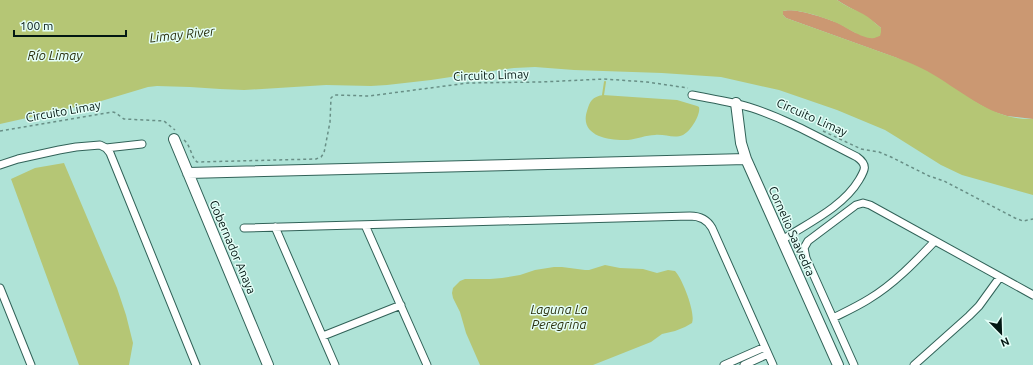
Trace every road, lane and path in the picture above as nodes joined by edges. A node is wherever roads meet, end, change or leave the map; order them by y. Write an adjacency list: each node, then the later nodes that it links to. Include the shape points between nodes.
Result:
1 (692, 92): 2 (street); 5 (path, Circuito Limay, via 647,82 604,79 468,82 369,96 335,95 331,98 324,155 316,159 197,162 188,144)
2 (736, 104): 8 (street, Cornelio Saavedra, via 741,143); 15 (street, via 799,127 857,157 864,165 864,173 844,199)
3 (817, 128): 11 (path, Circuito Limay, via 861,149 879,152 944,181 1015,218 1023,221)
4 (0, 131): 5 (path, Circuito Limay, via 112,112 124,119 164,121)
5 (178, 137): 10 (street, Gobernador Anaya)
6 (142, 144): 7 (street)
7 (106, 148): 9 (street, via 100,145 68,148); 26 (street)
8 (746, 159): 10 (street); 15 (street, Cornelio Saavedra)
9 (0, 165)
10 (188, 174): 27 (street, Gobernador Anaya)
11 (1033, 219)
12 (365, 225): 13 (street); 20 (street); 23 (street, via 700,216 712,228)
13 (275, 227): 14 (street); 22 (street)
14 (244, 228)
15 (782, 240): 33 (street, Cornelio Saavedra)
16 (935, 241): 17 (street); 21 (street, via 888,286 870,299); 21 (street, via 867,204 853,207 808,241 804,248)
17 (1000, 277): 19 (street); 35 (street, via 969,316)
18 (0, 288): 25 (street)
19 (1033, 295)
20 (401, 305): 22 (street); 29 (street)
21 (833, 318): 34 (street)
22 (323, 336): 28 (street)
23 (765, 347): 24 (street); 30 (street)
24 (768, 354): 31 (street); 32 (street)
25 (31, 365)
26 (196, 365)
27 (268, 365)
28 (335, 365)
29 (427, 365)
30 (724, 365)
31 (744, 365)
32 (773, 365)
33 (838, 365)
34 (854, 365)
35 (914, 365)

